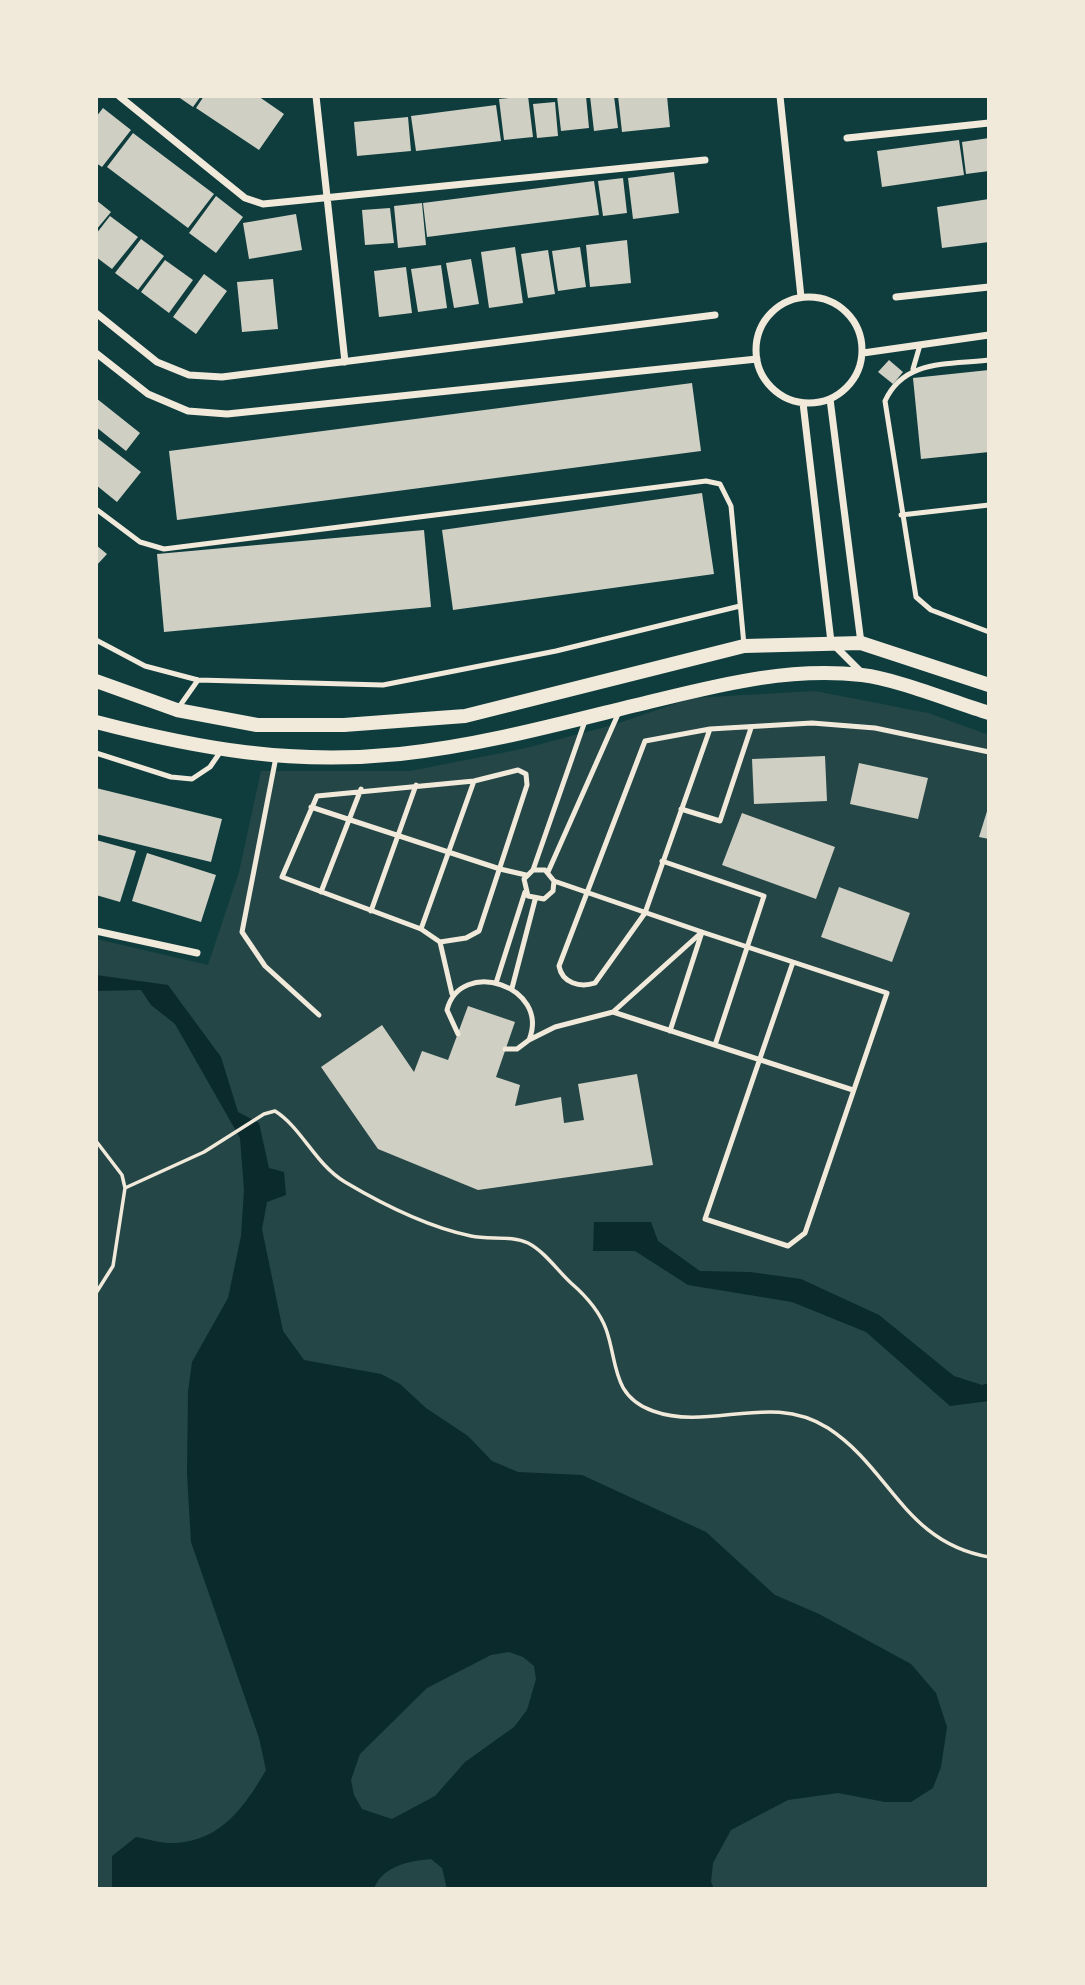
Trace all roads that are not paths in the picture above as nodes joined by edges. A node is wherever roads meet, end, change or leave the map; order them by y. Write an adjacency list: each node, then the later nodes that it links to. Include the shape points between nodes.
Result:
1 (119, 96): 7 (street, via 245,198 263,204)
2 (316, 96): 7 (street)
3 (780, 96): 9 (street)
4 (989, 123): 5 (street)
5 (847, 138)
6 (705, 160): 7 (street)
7 (327, 200): 19 (street)
8 (989, 287): 10 (street)
9 (801, 297): 16 (street, via 832,301 845,310 855,322); 17 (street, via 785,302 761,326)
10 (896, 297)
11 (96, 313): 19 (street, via 157,362 189,375 222,377)
12 (715, 315): 19 (street)
13 (989, 335): 14 (street)
14 (920, 345): 16 (street); 20 (lane)
15 (96, 353): 17 (street, via 148,394 188,411 228,414)
16 (863, 353): 21 (street, via 853,381)
17 (757, 359): 22 (street, via 772,388)
18 (989, 360): 20 (lane)
19 (345, 362)
20 (913, 369): 25 (lane, via 892,386 885,401)
21 (830, 399): 22 (street); 30 (street)
22 (803, 403): 29 (street)
23 (989, 505): 25 (lane)
24 (96, 509): 26 (lane, via 140,542 164,549 706,481 720,484 731,506)
25 (901, 515): 27 (lane, via 916,597 931,610)
26 (740, 606): 31 (lane); 33 (lane, via 556,652 383,685)
27 (989, 632)
28 (96, 640): 33 (lane, via 145,666)
29 (831, 642): 30 (main road); 31 (main road); 32 (street)
30 (861, 643): 35 (main road)
31 (744, 646): 37 (main road, via 465,716 344,725 257,725)
32 (864, 676): 36 (main road, via 774,675 729,681); 38 (main road)
33 (198, 680): 37 (lane)
34 (96, 681): 37 (main road)
35 (989, 685)
36 (621, 708): 39 (main road); 58 (lane)
37 (177, 710)
38 (989, 713)
39 (587, 716): 46 (main road, via 472,743 398,754); 57 (lane)
40 (96, 722): 43 (main road)
41 (751, 728): 42 (lane); 44 (lane, via 811,723 875,728); 51 (lane, via 720,821)
42 (710, 729): 51 (lane); 61 (lane, via 642,744)
43 (221, 751): 45 (lane, via 192,779 171,777); 46 (main road)
44 (989, 751)
45 (96, 753)
46 (276, 757): 78 (lane, via 242,932 265,966)
47 (474, 781): 48 (lane); 54 (lane); 56 (lane, via 518,770 526,774 527,785)
48 (416, 785): 49 (lane); 53 (lane)
49 (361, 789): 50 (lane, via 320,794); 52 (lane)
50 (311, 807): 52 (lane); 62 (lane, via 281,874)
51 (681, 809): 55 (lane)
52 (348, 820): 53 (lane); 62 (lane)
53 (398, 835): 54 (lane); 65 (lane)
54 (450, 853): 56 (lane); 67 (lane)
55 (662, 861): 66 (lane); 71 (lane, via 764,896)
56 (500, 869): 59 (lane); 70 (lane, via 479,931 466,939)
57 (533, 870): 58 (lane); 59 (lane)
58 (548, 872): 60 (lane)
59 (526, 875): 63 (lane)
60 (554, 881): 61 (lane); 64 (lane, via 549,896)
61 (586, 890): 66 (lane); 66 (lane, via 559,966 570,982 595,983)
62 (321, 892): 65 (lane)
63 (525, 892): 64 (lane); 74 (lane)
64 (535, 900): 75 (lane)
65 (371, 911): 67 (lane)
66 (645, 912): 69 (lane)
67 (421, 929): 70 (lane)
68 (96, 931): 72 (street)
69 (702, 932): 71 (lane); 77 (lane); 79 (lane)
70 (440, 942): 76 (lane)
71 (748, 947): 73 (lane); 82 (lane)
72 (197, 953)
73 (793, 962): 84 (lane); 85 (lane, via 887,993)
74 (496, 983): 75 (lane); 76 (lane, via 471,984)
75 (512, 988): 81 (lane, via 529,1007 533,1021)
76 (453, 994): 80 (lane, via 447,1010)
77 (613, 1012): 79 (lane); 81 (lane, via 555,1027)
78 (318, 1015)
79 (670, 1031): 82 (lane)
80 (458, 1034)
81 (528, 1040): 83 (lane, via 517,1049)
82 (715, 1045): 84 (lane)
83 (505, 1049)
84 (760, 1060): 85 (lane); 85 (lane, via 705,1219 765,1239 788,1246 805,1233)
85 (853, 1090)

